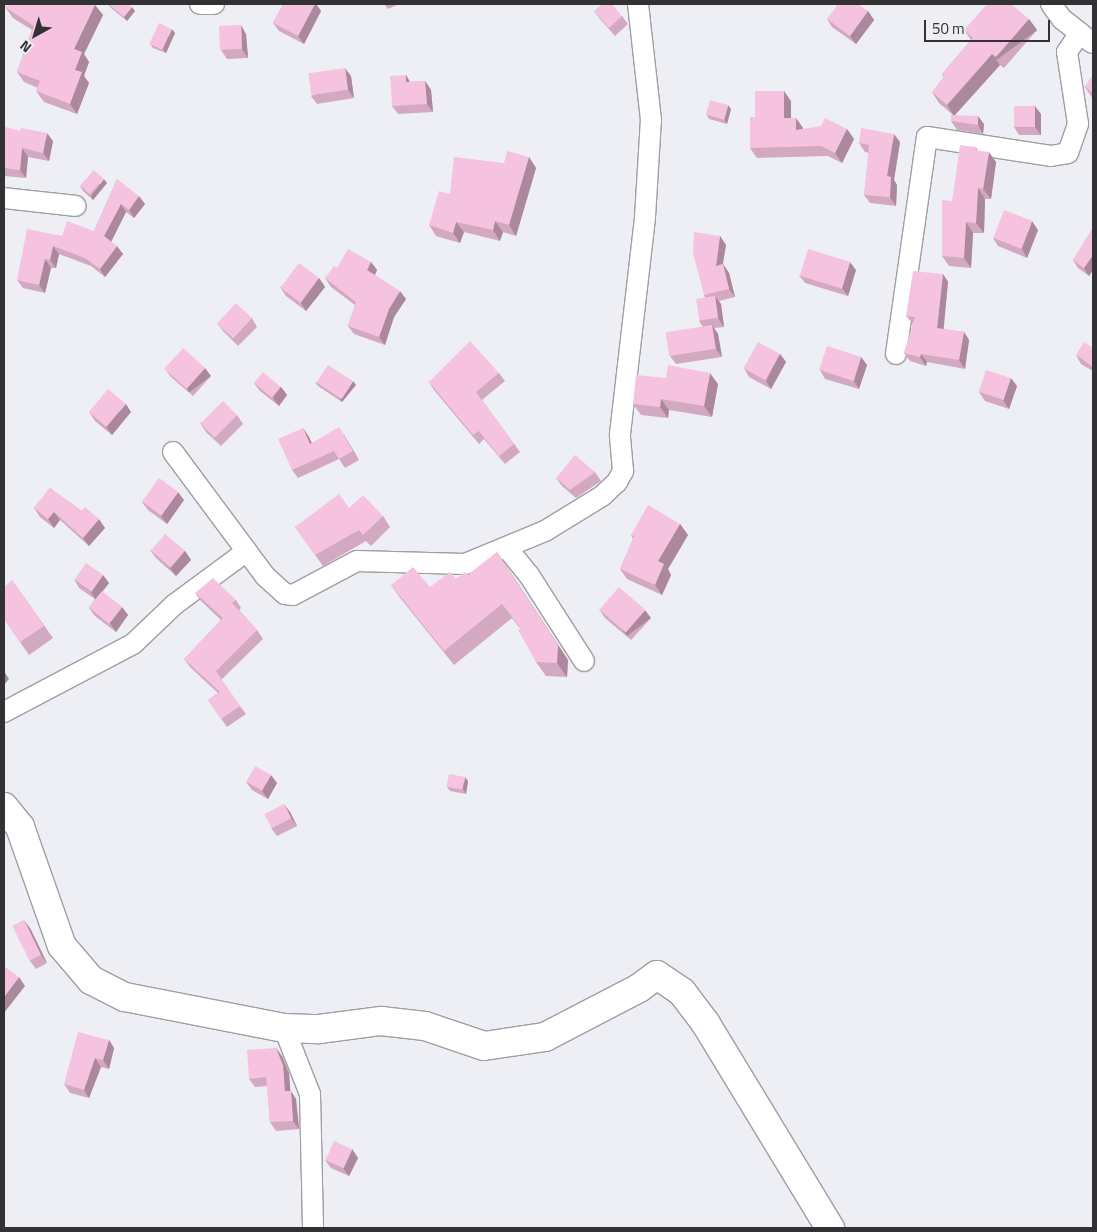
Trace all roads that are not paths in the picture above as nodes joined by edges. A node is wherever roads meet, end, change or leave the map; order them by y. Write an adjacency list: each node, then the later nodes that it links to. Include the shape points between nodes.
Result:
1 (200, 4): 2 (street)
2 (214, 4)
3 (638, 4): 10 (street, via 651,120 620,434 622,471 618,482 602,496 545,531)
4 (1051, 4): 5 (street)
5 (1086, 38): 8 (street, via 1067,52 1078,124 1068,153 1051,156 927,137)
6 (4, 198): 7 (street)
7 (76, 206)
8 (896, 354)
9 (173, 452): 11 (street)
10 (507, 548): 11 (street, via 465,564 358,561 294,595 275,587); 12 (street)
11 (247, 551): 13 (street, via 175,604 133,644)
12 (584, 661)
13 (4, 712)
14 (4, 807): 15 (main road, via 20,827 62,946 91,980 125,996)
15 (284, 1028): 16 (street, via 310,1094); 17 (main road, via 319,1029 381,1021 425,1026 484,1046 514,1042 545,1037 639,988 657,975 682,992 706,1024)
16 (313, 1228)
17 (830, 1228)

